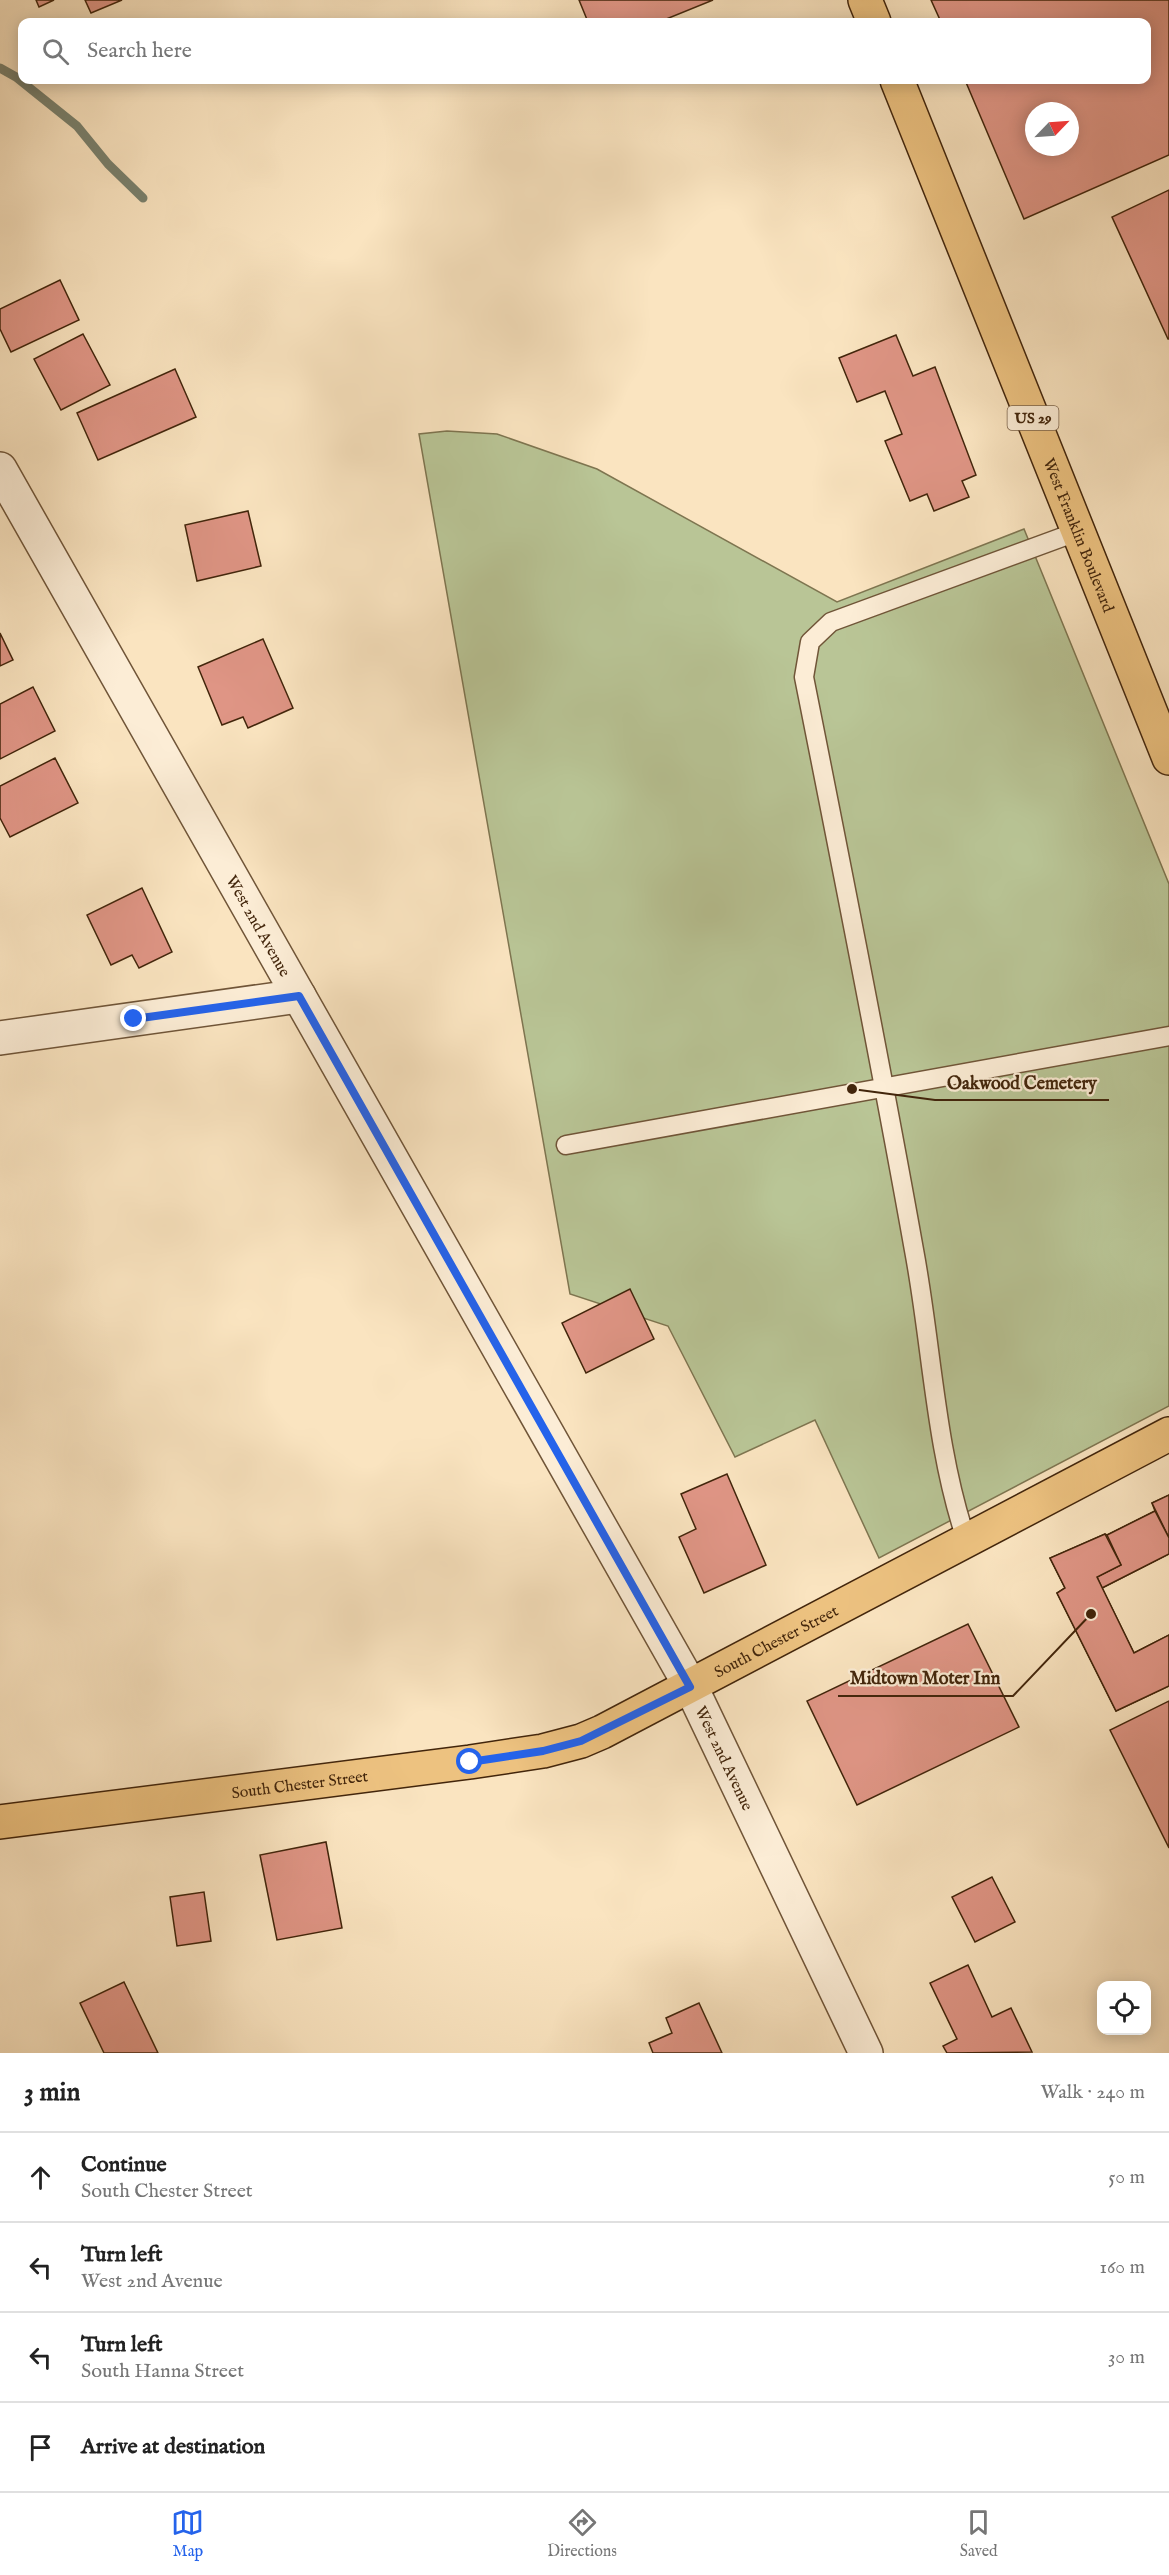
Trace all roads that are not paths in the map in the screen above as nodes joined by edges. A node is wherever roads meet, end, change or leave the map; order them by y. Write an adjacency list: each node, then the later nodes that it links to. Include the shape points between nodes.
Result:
1 (865, 0): 2 (main road)
2 (872, 18)
3 (899, 84): 5 (main road, West Franklin Boulevard / US 29)
4 (0, 469): 7 (street, West 2nd Avenue)
5 (1078, 531): 6 (main road, West Franklin Boulevard / US 29); 10 (lane, via 831,622 810,642 804,677)
6 (1169, 758)
7 (299, 996): 9 (street); 14 (street, West 2nd Avenue)
8 (1169, 1036): 10 (lane)
9 (0, 1038)
10 (885, 1087): 11 (lane); 13 (lane, via 916,1258 952,1497)
11 (566, 1145)
12 (1169, 1434): 13 (main road, South Chester Street)
13 (966, 1539): 14 (main road, South Chester Street)
14 (690, 1687): 15 (main road, South Chester Street, via 602,1732 543,1751); 16 (street, West 2nd Avenue)
15 (0, 1822)
16 (866, 2053)

